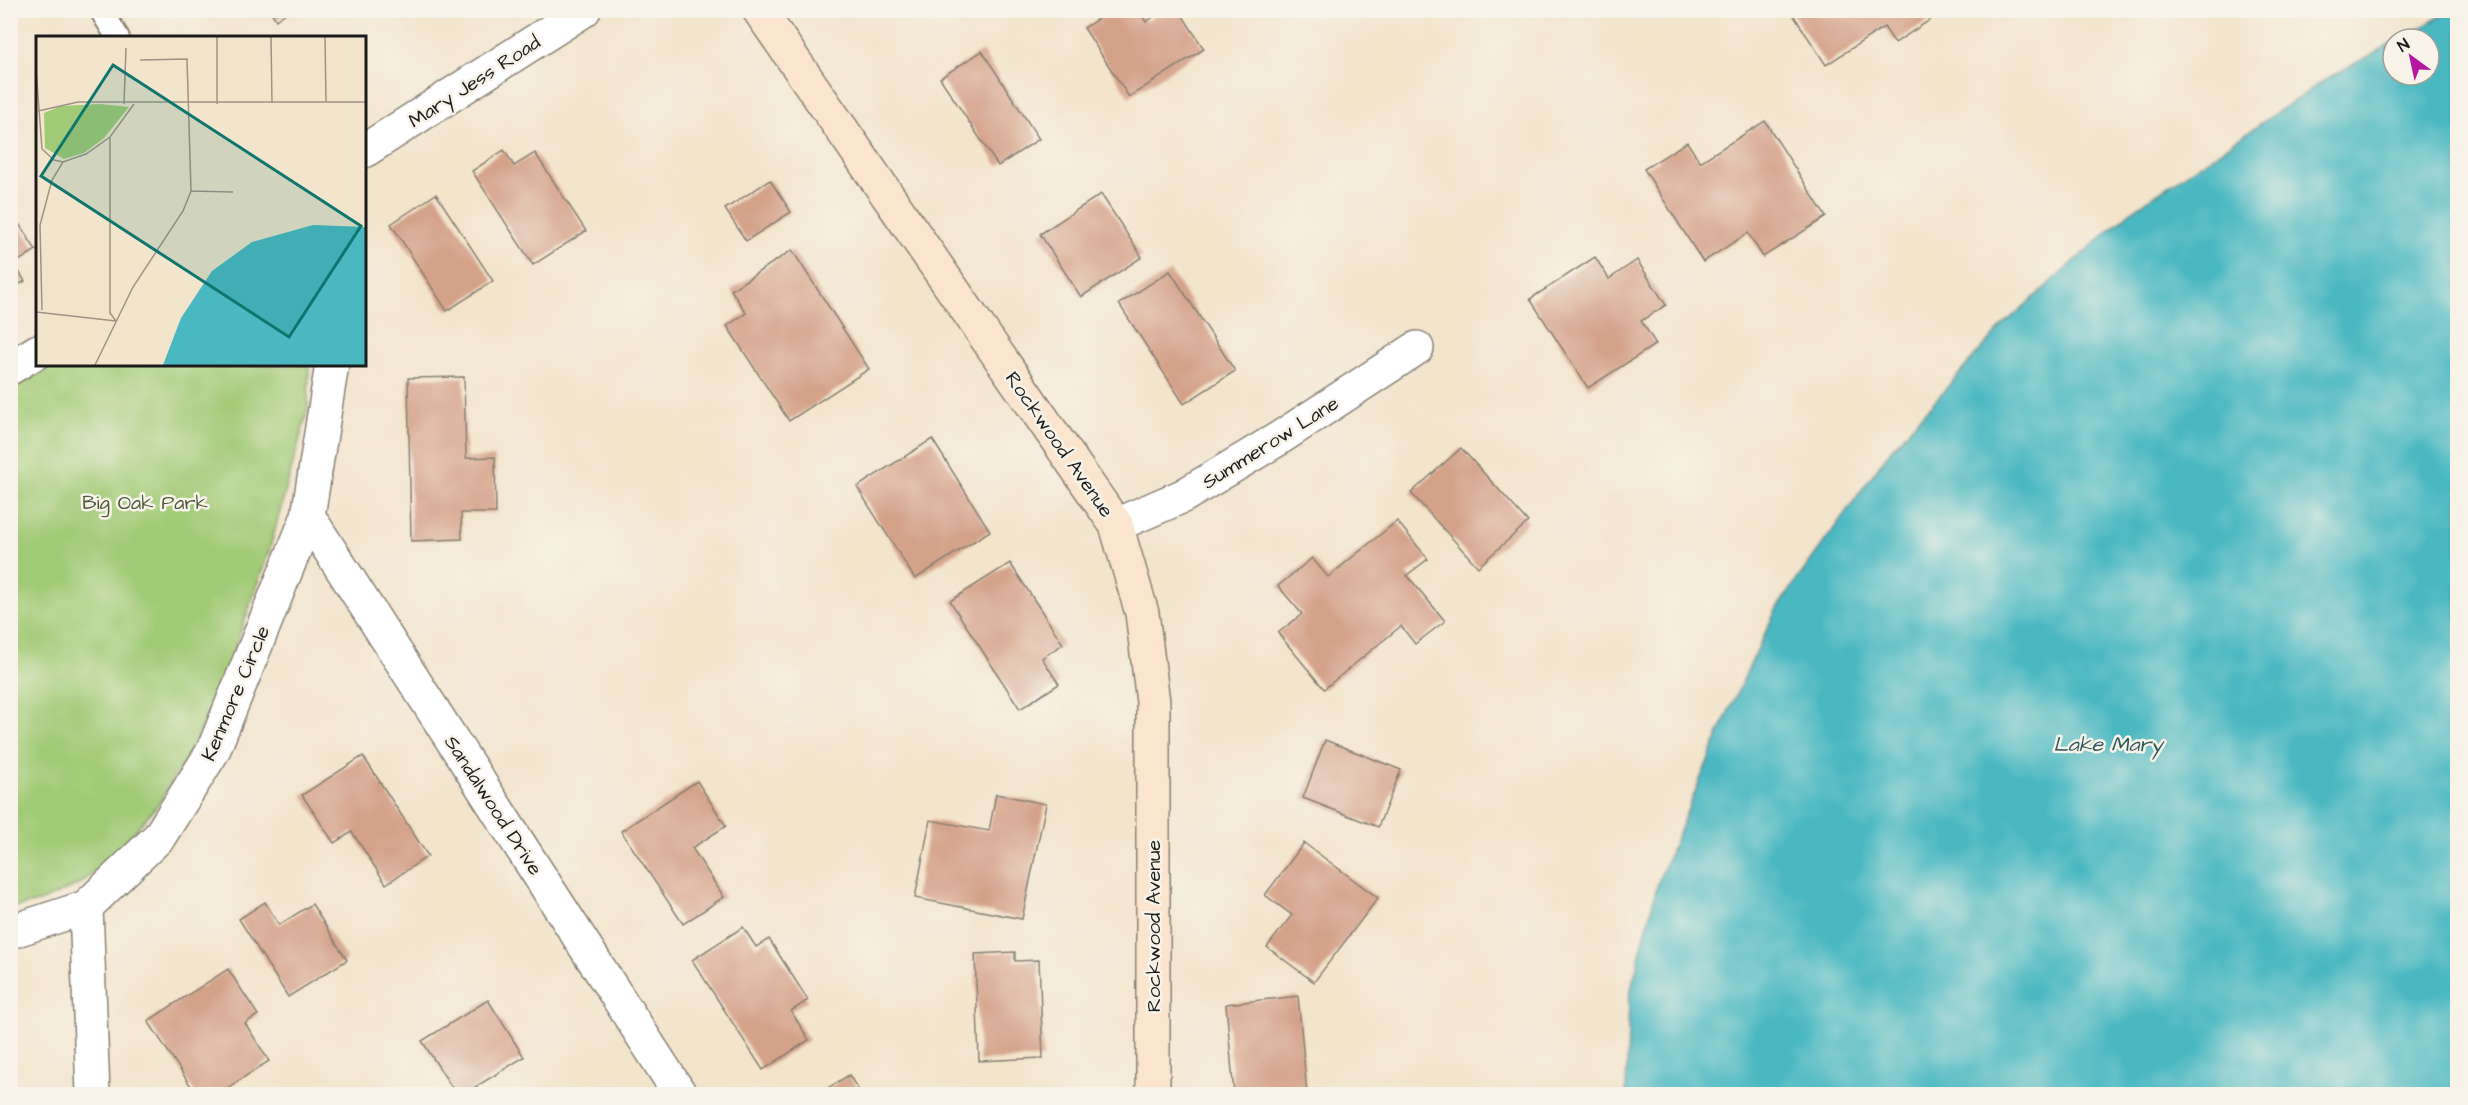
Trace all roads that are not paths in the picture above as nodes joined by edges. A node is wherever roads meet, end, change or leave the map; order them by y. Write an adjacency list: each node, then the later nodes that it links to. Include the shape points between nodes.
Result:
1 (101, 10): 4 (lane)
2 (584, 10): 5 (street, Mary Jess Road)
3 (759, 10): 11 (street, Rockwood Avenue)
4 (117, 36)
5 (366, 150)
6 (1417, 348): 11 (street, Summerow Lane, via 1183,496)
7 (36, 352): 9 (street)
8 (332, 366): 10 (street, Kenmore Circle)
9 (10, 368)
10 (308, 516): 12 (street, Kenmore Circle, via 213,751 159,837); 15 (street, Sandalwood Drive)
11 (1116, 525): 16 (street, Rockwood Avenue, via 1142,614 1152,702)
12 (86, 907): 13 (street, Kenmore Circle); 14 (street)
13 (10, 932)
14 (93, 1095)
15 (680, 1095)
16 (1152, 1095)

